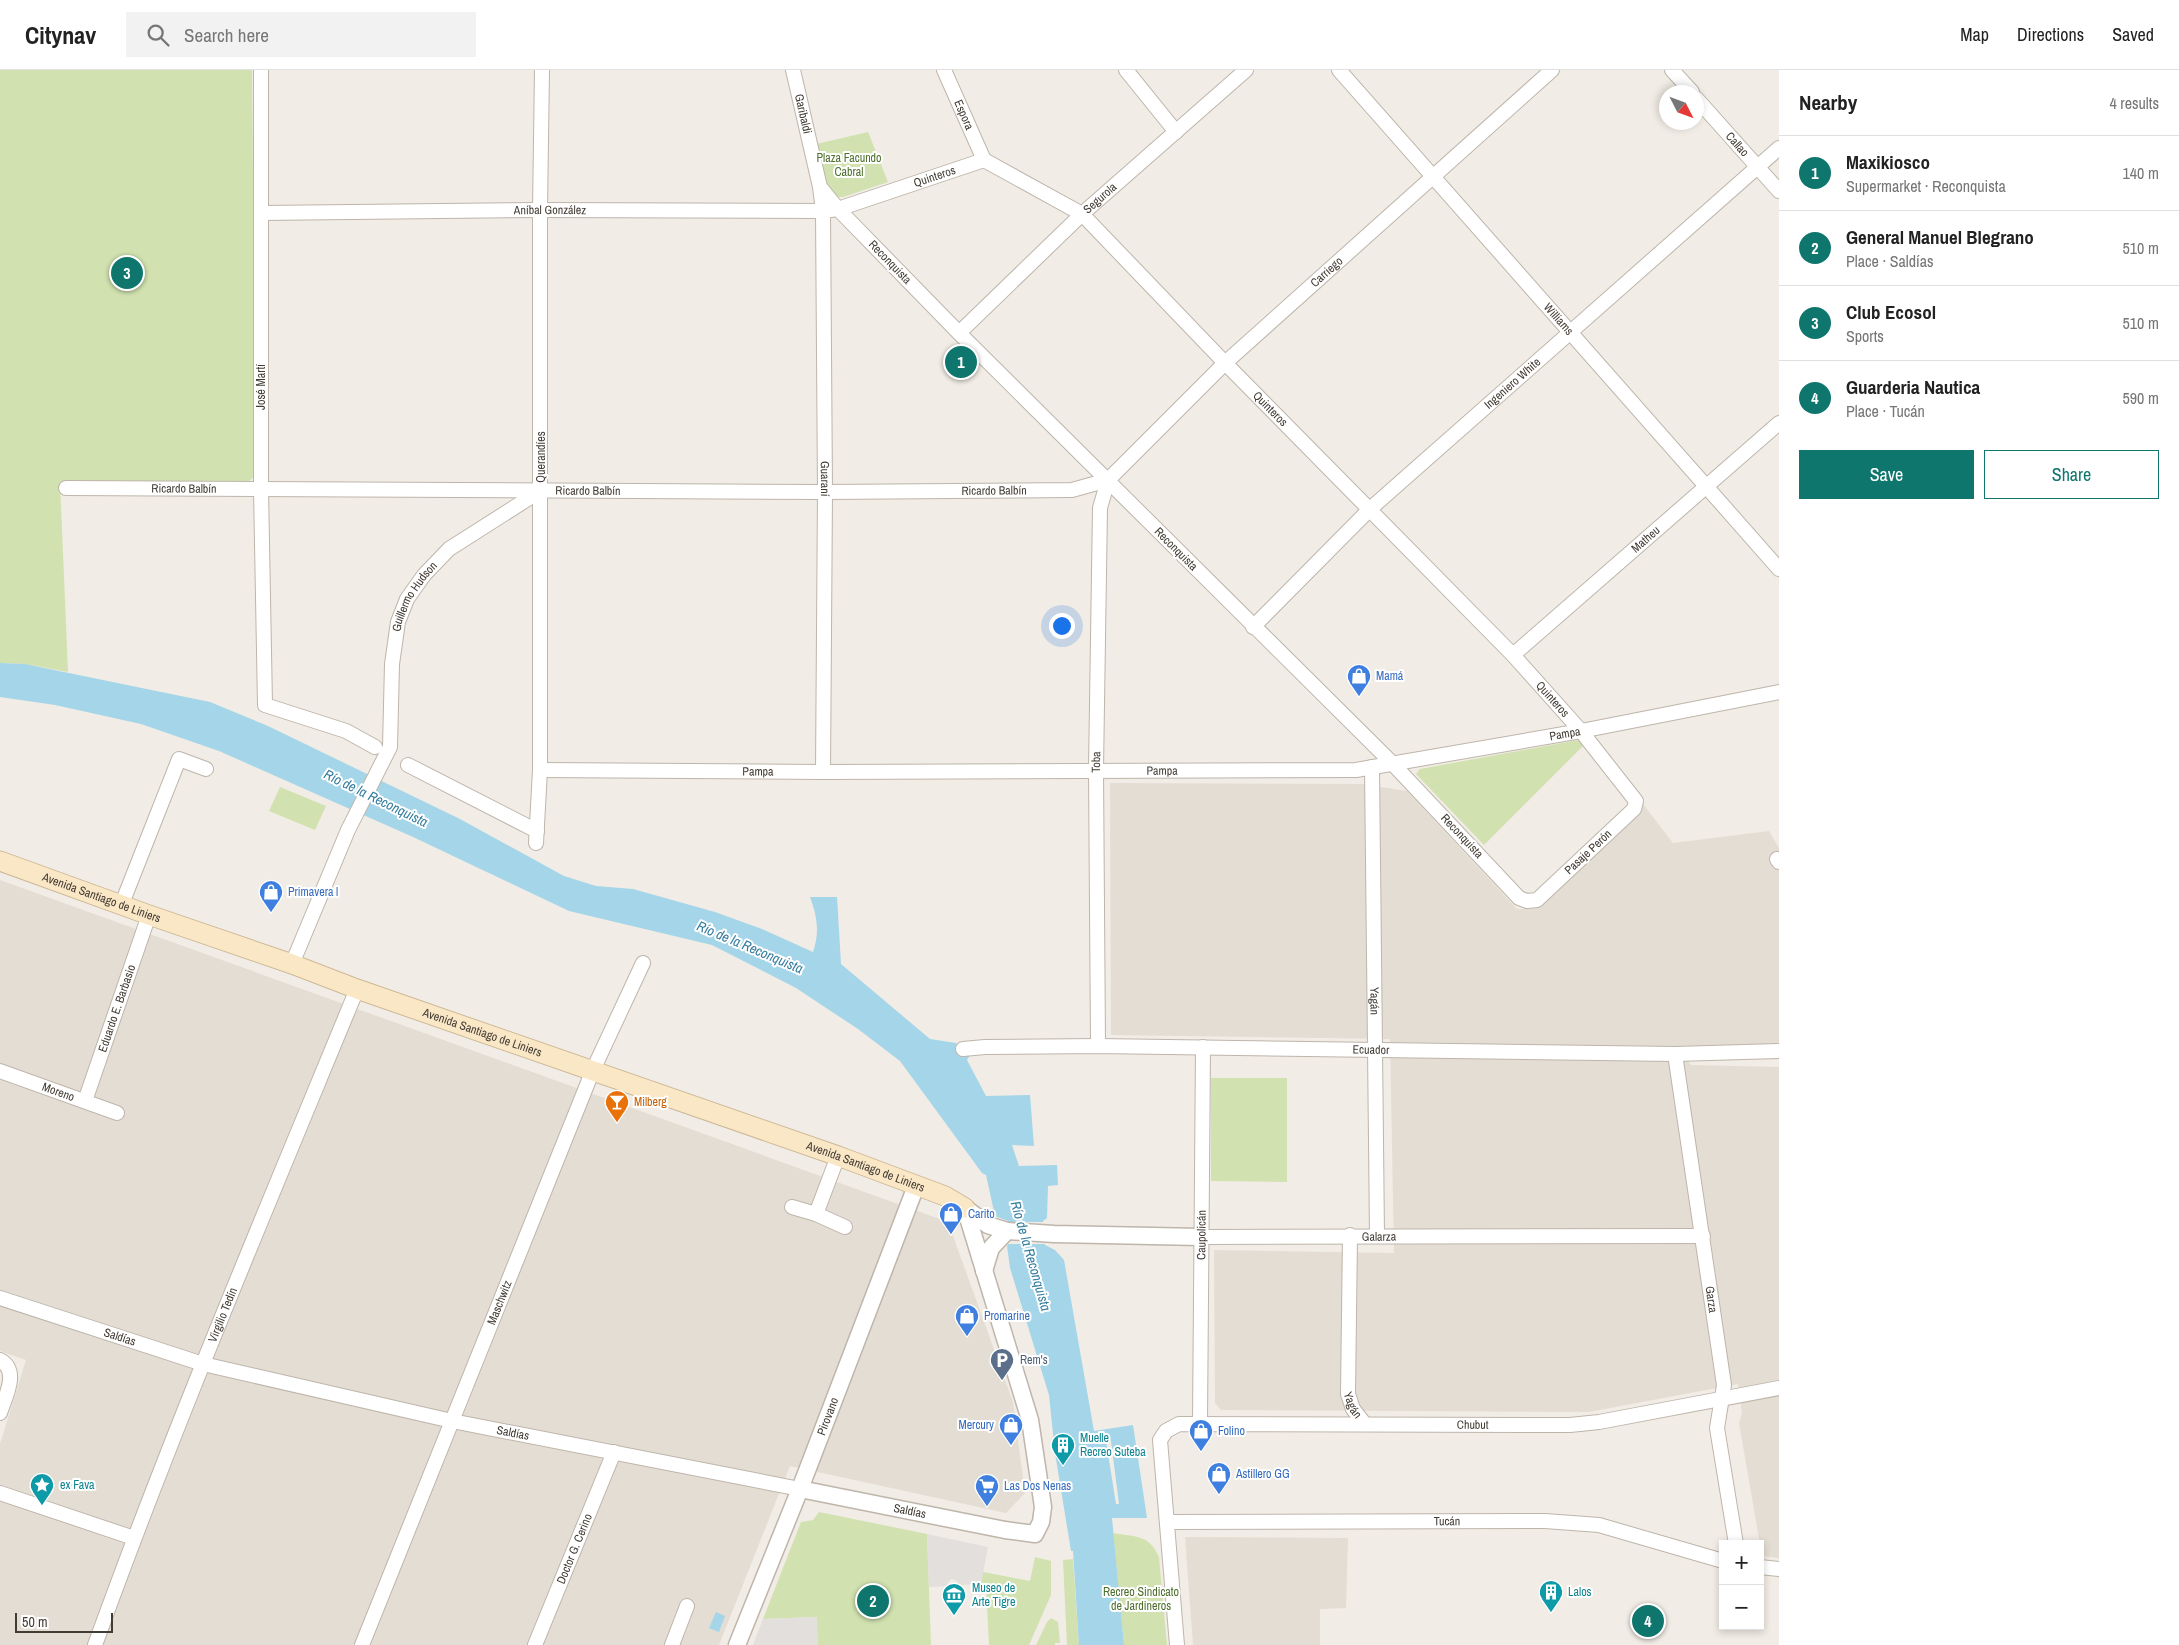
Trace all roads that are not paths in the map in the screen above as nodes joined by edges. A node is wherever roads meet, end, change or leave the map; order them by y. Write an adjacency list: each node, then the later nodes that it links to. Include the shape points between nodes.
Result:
1 (261, 70): 22 (street, José Martí)
2 (793, 70): 17 (street, Garibaldi)
3 (944, 70): 14 (street, Espora)
4 (1126, 70): 12 (street)
5 (1246, 70): 12 (street, Segurola)
6 (1339, 70): 16 (street, Williams)
7 (1552, 70): 16 (street, Carriego)
8 (1672, 70): 10 (street)
9 (546, 71): 20 (street, Querandíes)
10 (1686, 85)
11 (1704, 107): 15 (street, Callao)
12 (1176, 132): 23 (street, Segurola)
13 (1779, 148): 15 (street, Ingeniero White)
14 (984, 160): 19 (street, Quinteros); 23 (street, Quinteros)
15 (1757, 167): 18 (street, Callao); 24 (street, Ingeniero White)
16 (1434, 176): 24 (street, Williams); 26 (street, Carriego)
17 (820, 187): 19 (street, Reconquista); 21 (street, Guaraní)
18 (1779, 191)
19 (838, 209): 21 (street, Aníbal González); 25 (street, Reconquista)
20 (540, 210): 21 (street, Aníbal González); 22 (street, Aníbal González); 32 (street, Querandíes)
21 (823, 211): 33 (street, Guaraní)
22 (261, 213): 31 (street, José Martí)
23 (1082, 214): 25 (street, Segurola); 26 (street, Quinteros)
24 (1570, 331): 29 (street, Williams); 34 (street, Ingeniero White)
25 (959, 333): 28 (street, Reconquista)
26 (1225, 363): 28 (street, Carriego); 34 (street, Quinteros)
27 (1779, 423): 29 (street, Matheu)
28 (1108, 480): 33 (street, Ricardo Balbín, via 1072,490); 36 (street, Reconquista); 45 (street, Toba, via 1100,508)
29 (1706, 487): 35 (street, Williams); 37 (street, Matheu)
30 (66, 488): 31 (street, Ricardo Balbín)
31 (261, 489): 32 (street, Ricardo Balbín); 40 (street, José Martí, via 265,705 346,731)
32 (541, 490): 33 (street, Ricardo Balbín); 46 (street, Querandíes); 54 (street, Guillermo Hudson, via 448,550 424,575 408,599 398,622 392,664 390,747 348,830)
33 (825, 492): 47 (street, Guaraní)
34 (1370, 510): 36 (street, Ingeniero White); 37 (street, Quinteros)
35 (1779, 569)
36 (1253, 627): 41 (street, Reconquista)
37 (1513, 655): 39 (street, Quinteros)
38 (1779, 692): 39 (street, Pampa)
39 (1581, 730): 41 (street, Pampa); 48 (street, Quinteros)
40 (374, 747)
41 (1392, 763): 43 (street, Pampa); 50 (street, Reconquista, via 1519,898)
42 (408, 766): 46 (street, Querandíes, via 537,837)
43 (1372, 767): 45 (street, Pampa, via 1356,770); 59 (street, Yagán)
44 (206, 769): 51 (street, via 179,759)
45 (1096, 769): 47 (street, Pampa); 56 (street, Toba)
46 (540, 770): 47 (street, Pampa)
47 (823, 772)
48 (1636, 801): 50 (street, Pasaje Perón, via 1634,809)
49 (0, 861): 51 (main road, Avenida Santiago de Liniers)
50 (1537, 900)
51 (121, 906): 52 (main road, Avenida Santiago de Liniers)
52 (149, 915): 54 (main road, Avenida Santiago de Liniers); 64 (street, Eduardo E. Barbasio)
53 (643, 963): 62 (street, Maschwitz)
54 (292, 964): 55 (main road, Avenida Santiago de Liniers)
55 (357, 989): 62 (main road, Avenida Santiago de Liniers); 81 (street, Virgilio Tedín)
56 (1098, 1046): 57 (street, Ecuador); 58 (street, Ecuador, via 985,1046)
57 (1203, 1048): 59 (street, Ecuador); 77 (street, Caupolicán)
58 (963, 1049)
59 (1374, 1049): 61 (street, Ecuador); 75 (street, Yagán)
60 (1779, 1051): 61 (street, Ecuador)
61 (1675, 1054): 76 (street, Garza)
62 (594, 1070): 66 (main road, Avenida Santiago de Liniers); 85 (street, Maschwitz)
63 (0, 1071): 64 (street, Moreno)
64 (85, 1102): 65 (street, Moreno)
65 (117, 1113)
66 (838, 1156): 67 (main road, Avenida Santiago de Liniers); 70 (street)
67 (916, 1186): 69 (main road, Avenida Santiago de Liniers, via 945,1196); 89 (street, Pirovano)
68 (792, 1207): 70 (street)
69 (965, 1208): 72 (street, Avenida Santiago de Liniers, via 988,1225); 78 (street)
70 (816, 1214): 71 (street)
71 (845, 1227)
72 (1007, 1231): 73 (street, Avenida Santiago de Liniers); 78 (street, via 991,1248)
73 (1054, 1234): 77 (street, Galarza)
74 (1350, 1235): 75 (street, Galarza); 77 (street, Galarza); 86 (street, Yagán, via 1348,1394 1353,1409)
75 (1377, 1235): 76 (street, Galarza)
76 (1703, 1236): 83 (street, Garza, via 1724,1384)
77 (1201, 1237): 87 (street, Caupolicán)
78 (984, 1272): 89 (street, Saldías, via 1030,1420 1044,1507 1035,1534)
79 (0, 1298): 81 (street, Saldías)
80 (5, 1364): 84 (street, via 11,1375)
81 (203, 1364): 85 (street, Saldías); 92 (street, Virgilio Tedín)
82 (1779, 1388): 83 (street, Chubut)
83 (1722, 1400): 86 (street, Chubut, via 1570,1425); 93 (street, Garza, via 1717,1428)
84 (0, 1413)
85 (452, 1422): 88 (street, Saldías); 99 (street, Maschwitz)
86 (1364, 1423): 87 (street, Chubut)
87 (1200, 1424): 91 (street, Chubut, via 1179,1424 1166,1431 1160,1440)
88 (614, 1452): 89 (street, Saldías); 100 (street, Doctor G. Cerino)
89 (800, 1489): 102 (street, Pirovano)
90 (0, 1493): 92 (street)
91 (1167, 1522): 94 (street, Tucán, via 1576,1522 1599,1525); 103 (street)
92 (134, 1538): 98 (street, Virgilio Tedín)
93 (1735, 1540)
94 (1719, 1560)
95 (1764, 1567): 96 (street)
96 (1779, 1569)
97 (687, 1606): 101 (street)
98 (95, 1645)
99 (362, 1645)
100 (536, 1645)
101 (672, 1645)
102 (737, 1645)
103 (1177, 1645)

